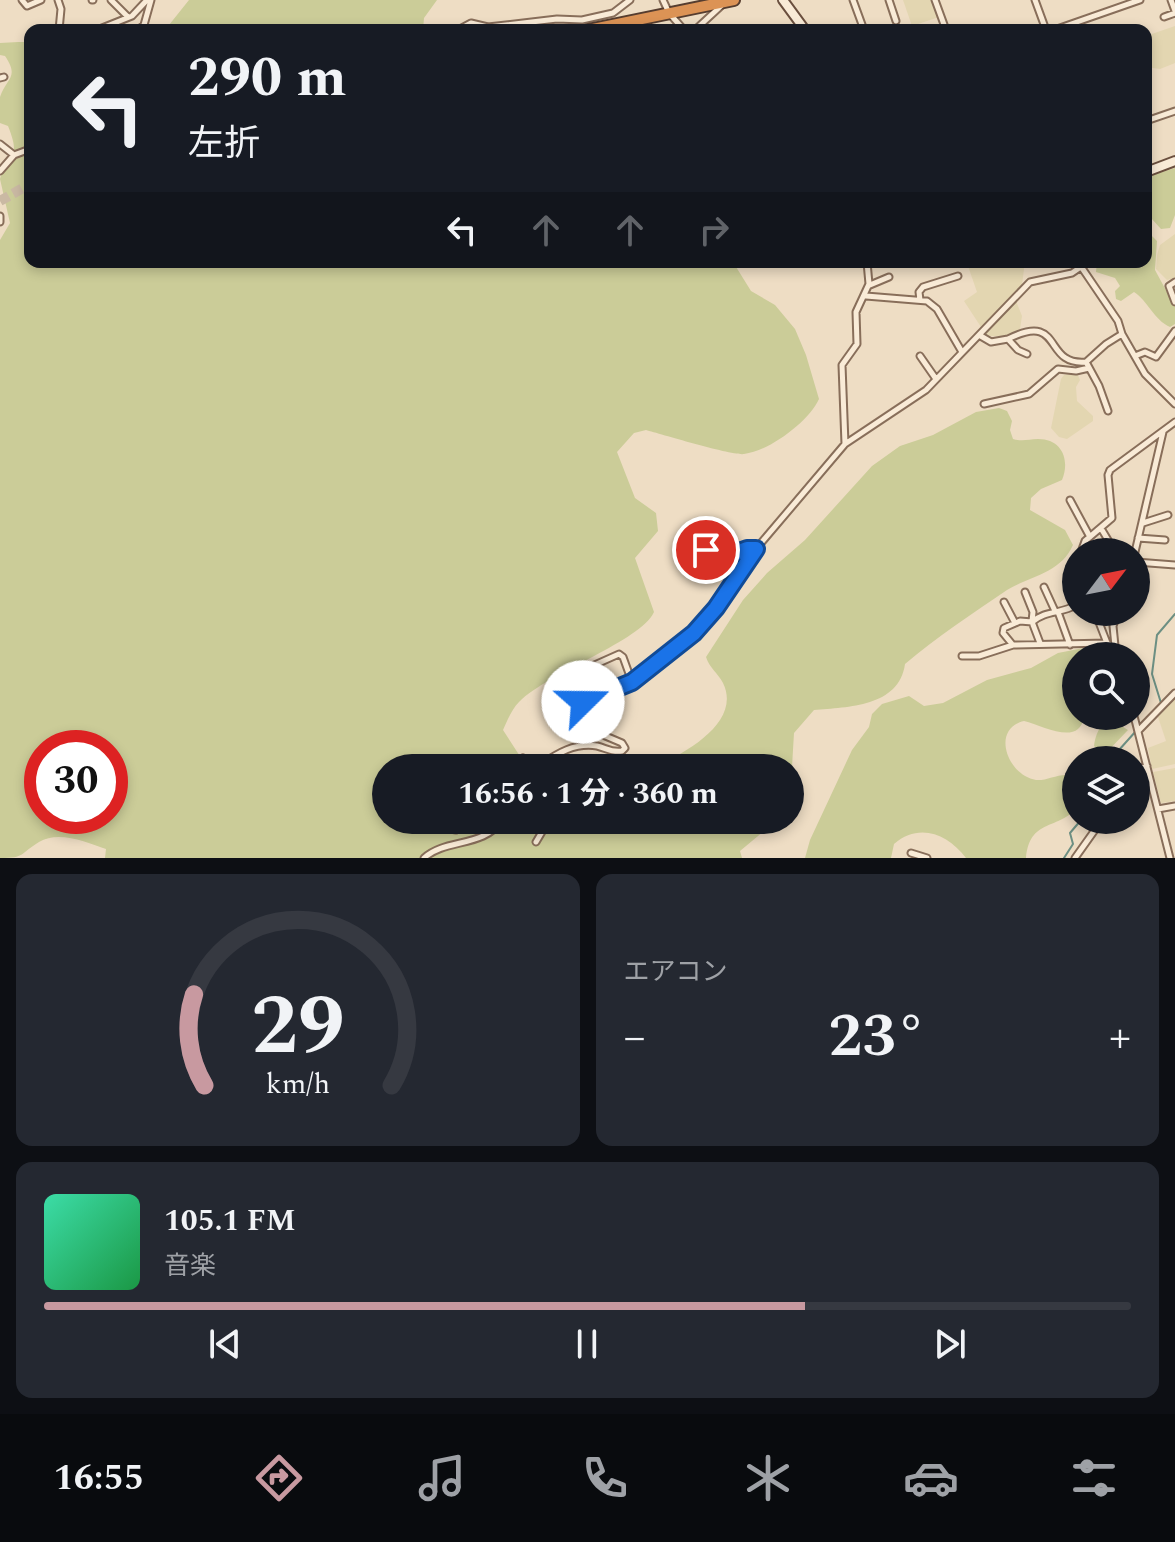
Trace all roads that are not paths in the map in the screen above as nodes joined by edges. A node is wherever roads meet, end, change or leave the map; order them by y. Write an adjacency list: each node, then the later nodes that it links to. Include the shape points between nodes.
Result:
1 (22, 0): 2 (street, via 27,6)
2 (41, 0)
3 (58, 0): 23 (street)
4 (111, 0): 20 (street)
5 (149, 0): 20 (street); 25 (street)
6 (630, 0): 16 (street)
7 (663, 0): 19 (street)
8 (783, 0): 30 (street)
9 (853, 0): 31 (street)
10 (889, 0): 22 (street)
11 (935, 0): 32 (street)
12 (1035, 0): 33 (street)
13 (1140, 0): 17 (street)
14 (1171, 0): 18 (street)
15 (730, 1): 19 (highway); 29 (street)
16 (622, 3): 26 (street, via 613,13 582,20)
17 (1120, 3): 34 (street)
18 (1175, 12): 21 (street)
19 (669, 13): 27 (highway); 28 (street)
20 (128, 17): 24 (street)
21 (1164, 17)
22 (896, 21)
23 (60, 24)
24 (111, 24)
25 (144, 24)
26 (514, 24)
27 (617, 24)
28 (679, 24)
29 (702, 24)
30 (801, 24)
31 (862, 24)
32 (944, 24)
33 (1044, 24)
34 (1069, 24)
35 (1175, 111): 36 (street)
36 (1152, 119)
37 (0, 144): 39 (street)
38 (24, 151): 39 (street)
39 (14, 155): 42 (street)
40 (1175, 161): 41 (street)
41 (1152, 170)
42 (0, 171)
43 (868, 268): 48 (street)
44 (1082, 268): 53 (street); 54 (street, via 1030,282)
45 (958, 276): 50 (street, via 923,287)
46 (889, 277): 48 (street)
47 (1175, 282): 51 (street, via 1169,286)
48 (869, 285): 49 (street)
49 (866, 296): 50 (street); 67 (street, via 856,312 857,344 842,365)
50 (920, 300): 56 (street, via 937,309)
51 (1175, 302)
52 (1175, 331): 59 (street, via 1156,357 1145,352)
53 (1122, 334): 59 (street); 60 (street)
54 (979, 335): 55 (street, via 991,342); 56 (street)
55 (1008, 339): 57 (street); 60 (street, via 1033,329 1049,337 1064,358)
56 (962, 352): 61 (street)
57 (1027, 354)
58 (920, 356): 61 (street)
59 (1135, 356): 63 (street)
60 (1088, 365): 62 (street, via 1076,371 1058,369 1029,394); 64 (street)
61 (936, 379): 67 (street, via 917,398)
62 (984, 404)
63 (1175, 404)
64 (1108, 411)
65 (1175, 422): 66 (street)
66 (1163, 431): 70 (street); 72 (street, via 1110,470 1113,513)
67 (845, 444): 78 (street)
68 (1070, 500): 73 (street)
69 (1168, 515): 70 (street)
70 (1142, 523): 75 (street)
71 (694, 530): 78 (street, via 717,558)
72 (1102, 530): 73 (street); 74 (street)
73 (1090, 537)
74 (1107, 538)
75 (1138, 538)
76 (1150, 539): 77 (street)
77 (1165, 540)
78 (756, 549): 94 (street, via 702,625)
79 (1150, 563): 80 (street)
80 (1175, 565)
81 (1044, 587): 85 (street)
82 (1025, 592): 86 (street)
83 (1004, 602): 87 (street)
84 (1062, 610): 85 (street)
85 (1057, 612): 86 (street, via 1041,614); 88 (street)
86 (1032, 622): 87 (street); 89 (street)
87 (1015, 623): 90 (street, via 1003,633)
88 (1069, 642)
89 (1040, 643): 90 (street); 91 (street)
90 (1013, 645): 92 (street)
91 (1062, 646)
92 (962, 656)
93 (572, 675): 94 (street, via 619,654)
94 (632, 682): 99 (street, via 583,702 596,732 622,743 622,751 594,745 573,746)
95 (1175, 693): 96 (street)
96 (1150, 719)
97 (1139, 730): 98 (street)
98 (1143, 746)
99 (558, 754)
100 (1150, 778): 102 (street)
101 (1175, 806): 102 (street)
102 (1158, 809): 111 (street)
103 (485, 834): 108 (street)
104 (540, 834): 106 (street)
105 (1092, 834): 110 (street)
106 (536, 842)
107 (911, 853): 109 (street)
108 (424, 858)
109 (927, 858)
110 (1075, 858)
111 (1170, 858)

